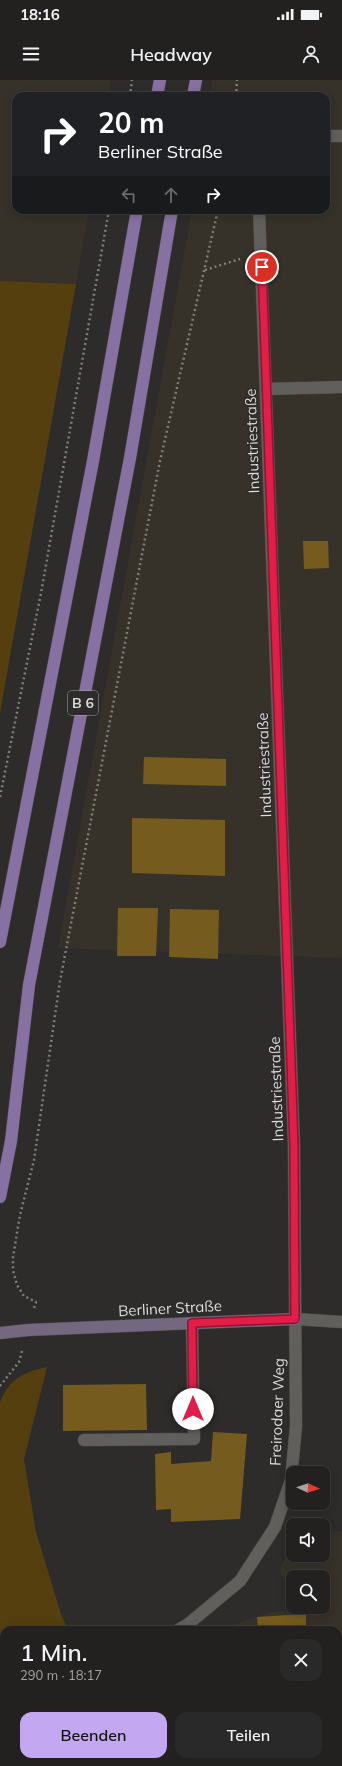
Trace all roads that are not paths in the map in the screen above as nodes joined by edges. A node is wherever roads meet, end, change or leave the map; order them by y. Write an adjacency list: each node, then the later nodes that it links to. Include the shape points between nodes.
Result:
1 (160, 80): 3 (main road)
2 (196, 80): 4 (main road)
3 (158, 92)
4 (194, 92)
5 (330, 136): 6 (street)
6 (342, 136)
7 (136, 214): 12 (main road, B 6, via 93,461)
8 (171, 214): 13 (main road, B 6, via 130,458 29,984 12,1141)
9 (260, 214): 11 (street, Industriestraße)
10 (342, 387): 11 (street)
11 (266, 389): 14 (street, Industriestraße, via 294,1145)
12 (0, 942)
13 (0, 1197)
14 (295, 1319): 15 (street, Berliner Straße); 16 (street, Berliner Straße); 19 (street, Freirodaer Weg, via 296,1426 291,1480 275,1527 240,1581)
15 (342, 1322)
16 (192, 1323): 17 (street, Berliner Straße); 18 (street, via 194,1439)
17 (0, 1332)
18 (84, 1440)
19 (185, 1626)

